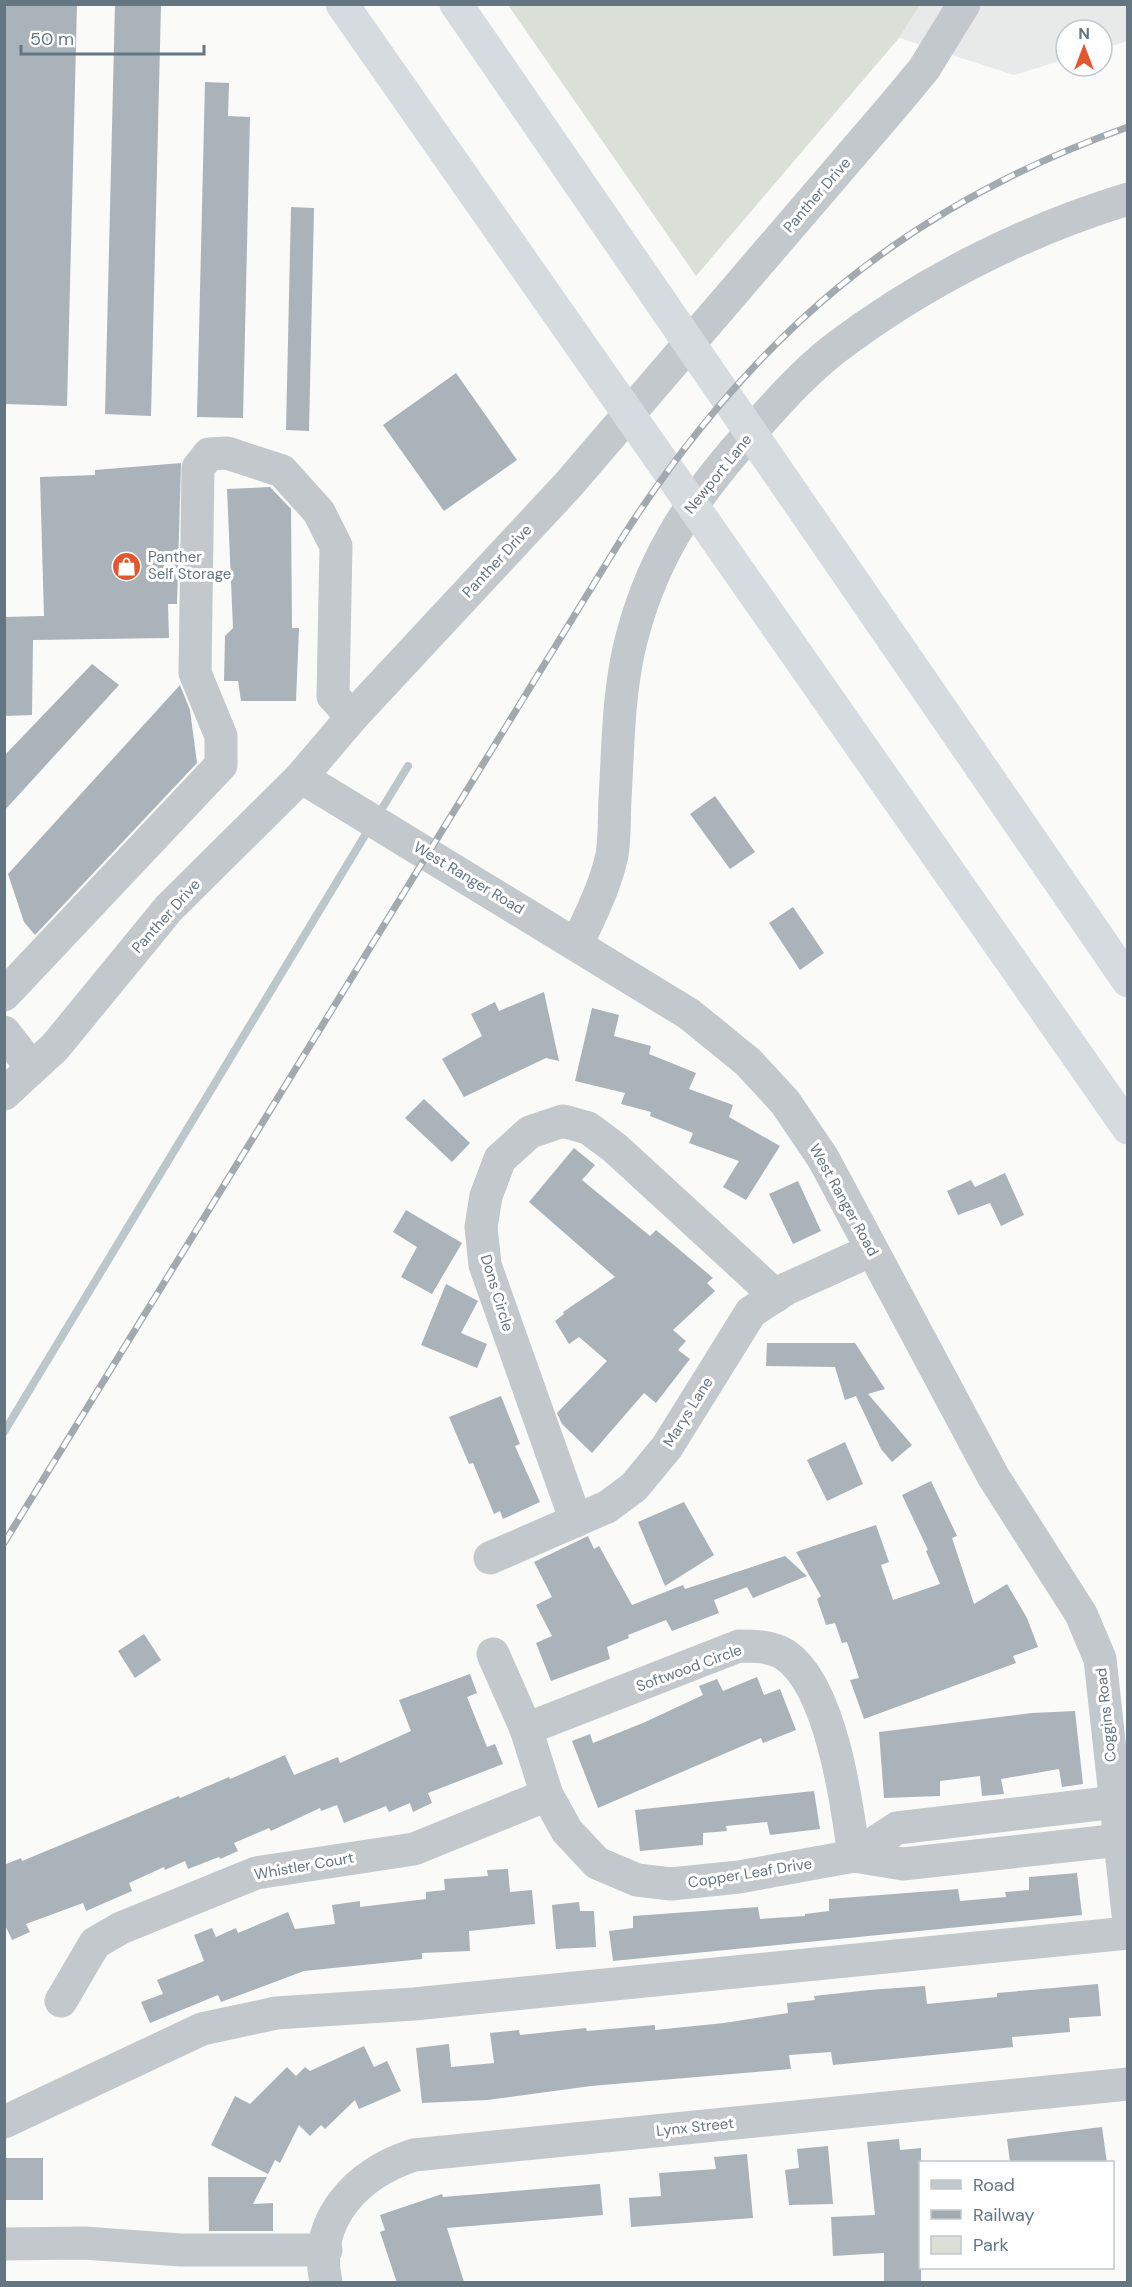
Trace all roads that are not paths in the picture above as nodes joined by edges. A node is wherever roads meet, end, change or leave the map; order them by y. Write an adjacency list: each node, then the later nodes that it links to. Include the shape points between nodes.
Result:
1 (342, 4): 13 (highway)
2 (456, 4): 8 (highway)
3 (964, 4): 5 (street, Panther Drive, via 924,69 862,143 568,485)
4 (1128, 199): 7 (street, Newport Lane, via 1018,240 898,305 832,351 786,394 710,480 677,526 639,611 628,652 620,713 612,852 605,884)
5 (352, 717): 6 (street, Panther Drive); 9 (street, via 333,696 336,546 320,512 282,471 226,453 209,453 198,468 195,673 221,736 220,765)
6 (301, 777): 7 (street, West Ranger Road); 11 (street, Panther Drive, via 169,908 56,1047)
7 (577, 944): 14 (street, West Ranger Road, via 689,1014 748,1062 785,1102 823,1158)
8 (1128, 981)
9 (4, 995)
10 (4, 1032): 11 (street)
11 (32, 1068): 12 (street, Panther Drive)
12 (4, 1094)
13 (1128, 1128)
14 (872, 1250): 15 (street, Marys Lane); 19 (street, West Ranger Road, via 993,1476)
15 (776, 1296): 16 (street, Marys Lane, via 751,1312 667,1447 634,1487 607,1507); 16 (street, Dons Circle, via 615,1148 588,1128 563,1121 530,1132 500,1159 486,1196 481,1227 485,1265)
16 (576, 1521): 17 (street, Marys Lane)
17 (490, 1558)
18 (493, 1654): 20 (street, Copper Leaf Drive)
19 (1114, 1664): 22 (street, Coggins Road)
20 (526, 1729): 21 (street, Copper Leaf Drive); 24 (street, Softwood Circle, via 739,1646 763,1646 784,1654 808,1676 837,1756)
21 (546, 1795): 24 (street, Copper Leaf Drive, via 567,1831 597,1863 637,1880 671,1884 739,1877); 27 (street, Whistler Court, via 414,1848 256,1872 121,1928 95,1943)
22 (1116, 1802): 23 (street, Coggins Road); 24 (street, Copper Leaf Drive, via 897,1828)
23 (1120, 1840): 24 (street, Copper Leaf Drive, via 903,1864); 25 (street, Coggins Road)
24 (854, 1856)
25 (1128, 1914)
26 (1128, 1933): 29 (street, via 414,2004 276,2013 202,2029)
27 (61, 2001)
28 (1128, 2084): 31 (street, Lynx Street, via 414,2155 369,2175 351,2192 328,2236)
29 (4, 2122)
30 (4, 2244): 31 (street, via 84,2242)
31 (325, 2266)

